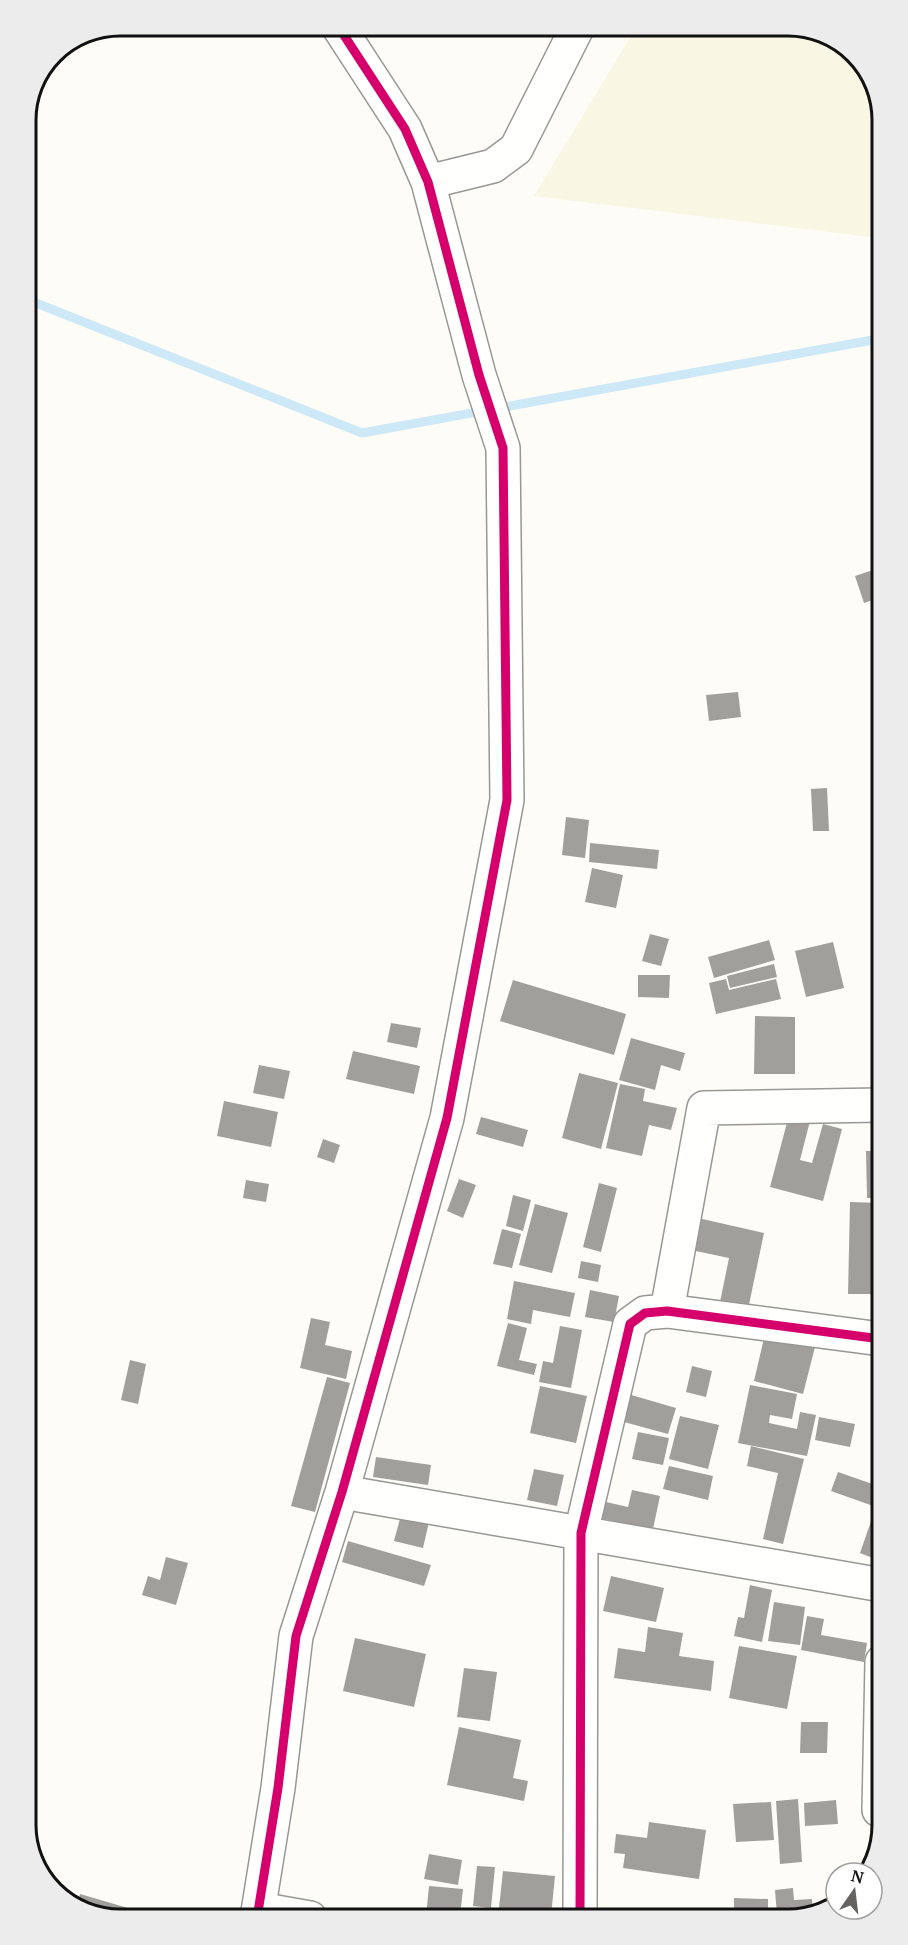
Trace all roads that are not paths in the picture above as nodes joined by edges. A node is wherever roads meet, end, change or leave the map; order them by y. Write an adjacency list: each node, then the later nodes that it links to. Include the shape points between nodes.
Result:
1 (345, 36): 3 (street, via 405,129)
2 (573, 36): 3 (street, via 516,149 493,166)
3 (428, 182): 7 (street, via 479,375 503,448 507,800 447,1118)
4 (872, 1105): 5 (street, via 704,1108)
5 (667, 1311): 6 (street); 8 (street, via 645,1313 630,1324)
6 (872, 1338)
7 (342, 1492): 8 (street); 10 (street, via 296,1636)
8 (581, 1533): 9 (street); 11 (street)
9 (872, 1582)
10 (259, 1909)
11 (580, 1909)

